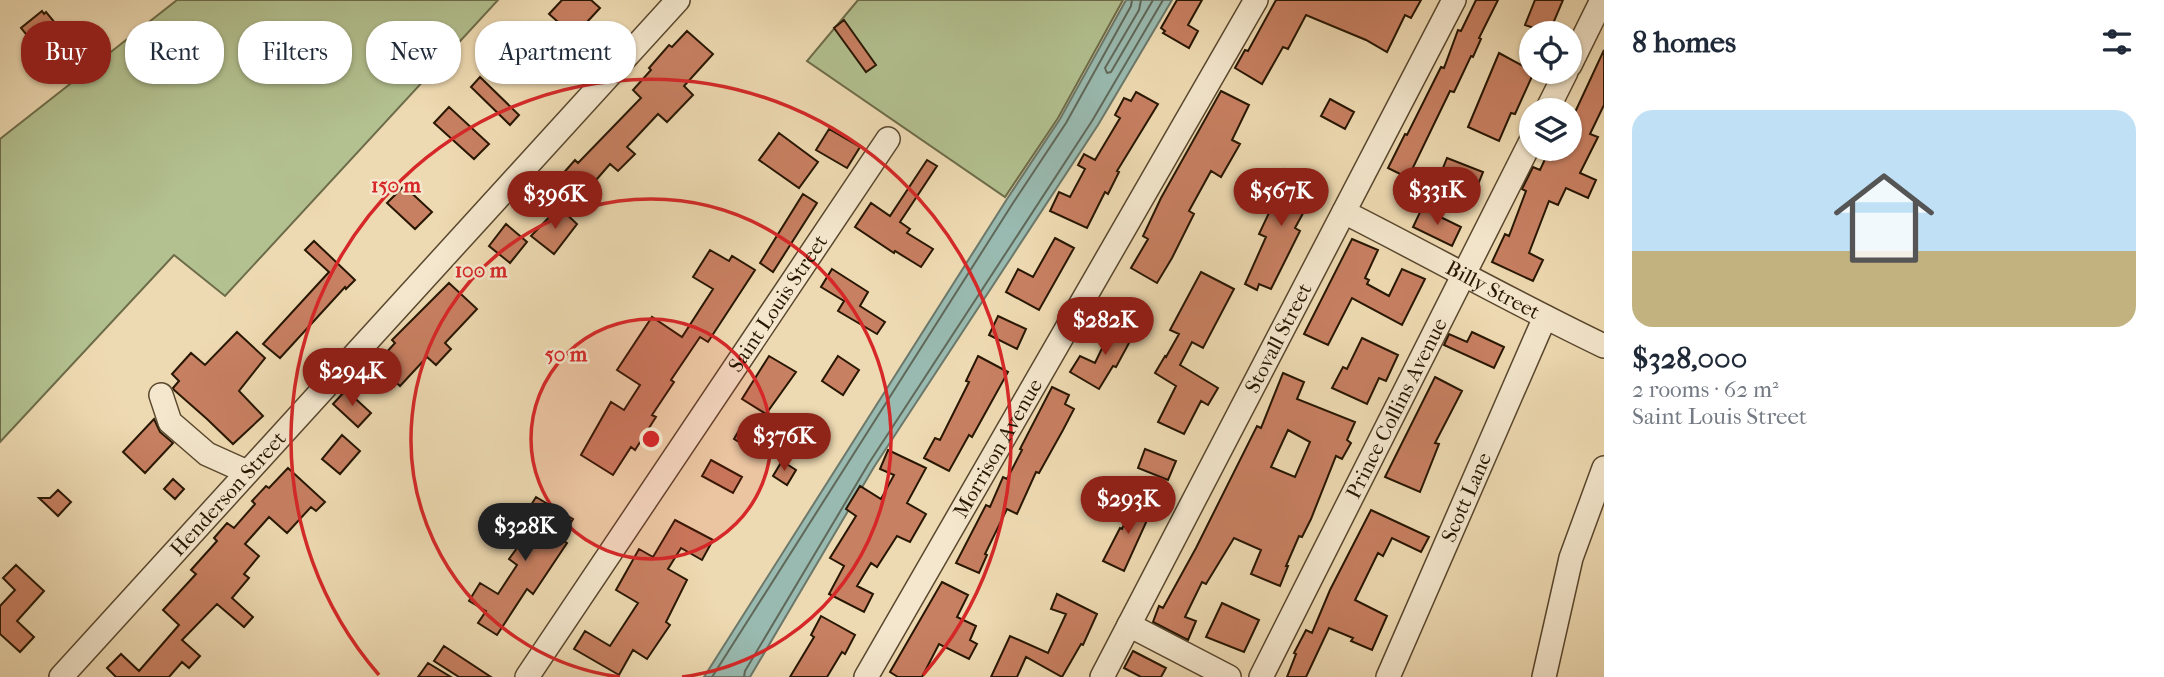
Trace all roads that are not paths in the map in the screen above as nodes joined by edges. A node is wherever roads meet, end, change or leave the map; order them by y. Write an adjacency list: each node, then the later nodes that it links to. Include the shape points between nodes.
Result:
1 (678, 0): 14 (street, Henderson Street)
2 (1256, 0): 18 (street, Morrison Avenue)
3 (1454, 0): 8 (street, Stovall Street)
4 (1602, 0): 5 (street)
5 (1582, 41)
6 (888, 139): 17 (street, Saint Louis Street)
7 (1521, 161): 9 (street, Prince Collins Avenue)
8 (1344, 212): 9 (street, Billy Street); 15 (street, Stovall Street)
9 (1465, 273): 10 (street, Billy Street); 21 (street, Prince Collins Avenue)
10 (1545, 317): 11 (street, Billy Street); 22 (street, Scott Lane)
11 (1604, 346)
12 (161, 395): 14 (street, via 170,422 207,454)
13 (1604, 468): 23 (street, via 1571,558)
14 (247, 472): 16 (street, Henderson Street)
15 (1129, 625): 19 (street, Stovall Street); 20 (street)
16 (61, 677)
17 (527, 677)
18 (866, 677)
19 (1102, 677)
20 (1229, 677)
21 (1261, 677)
22 (1388, 677)
23 (1544, 677)

